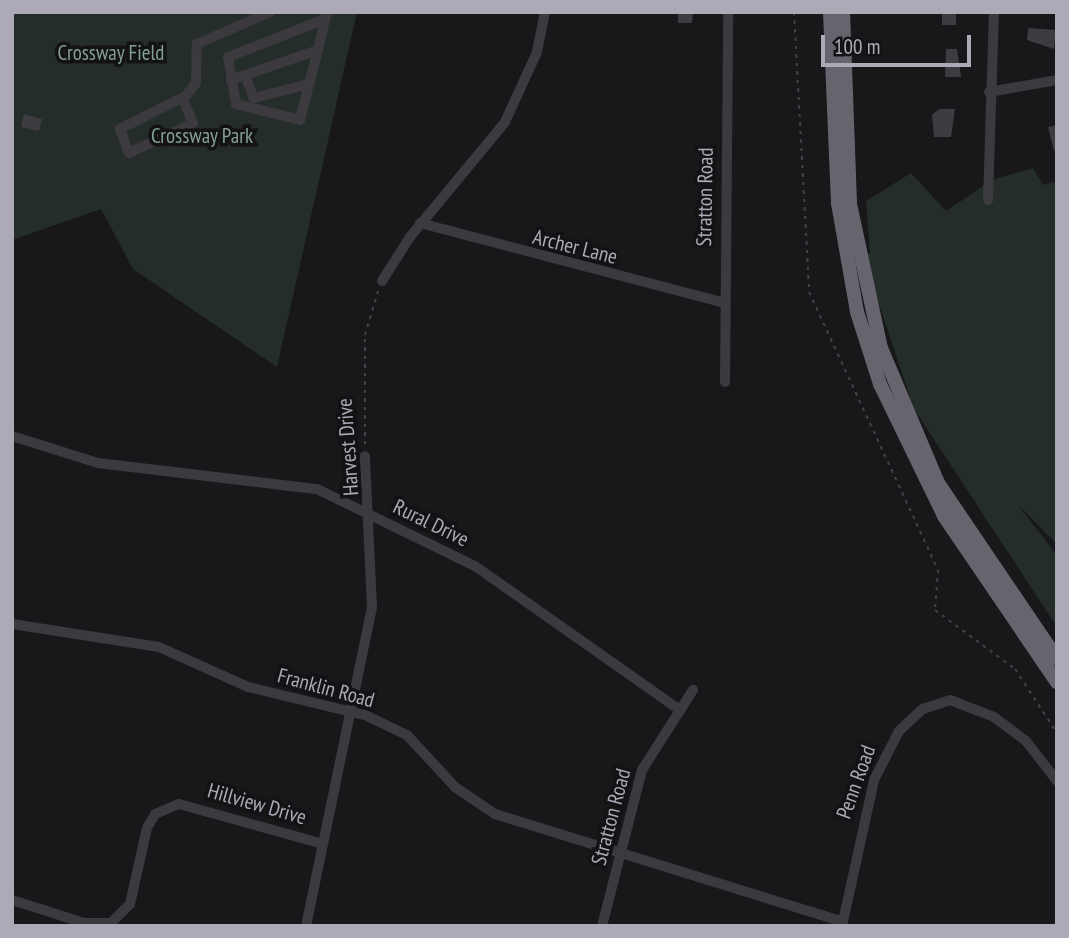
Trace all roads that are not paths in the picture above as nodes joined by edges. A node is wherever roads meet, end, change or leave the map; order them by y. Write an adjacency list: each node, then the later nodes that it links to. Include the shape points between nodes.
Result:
1 (270, 12): 14 (street, via 197,44 195,83)
2 (545, 12): 16 (street, via 537,52 505,122)
3 (728, 12): 18 (street, Stratton Road)
4 (830, 12): 25 (highway, via 838,203 857,312 880,384 943,516)
5 (843, 12): 24 (highway, via 849,192 880,348 938,483)
6 (994, 12): 13 (street)
7 (326, 16): 8 (street); 10 (street, via 228,57)
8 (318, 50): 9 (street); 12 (street)
9 (245, 75): 10 (street); 12 (street, via 254,98)
10 (232, 80): 12 (street, via 236,104 300,120)
11 (1057, 80): 13 (street)
12 (309, 84)
13 (989, 92): 15 (street)
14 (184, 97): 14 (street, via 120,129 129,153 193,123)
15 (988, 200)
16 (420, 223): 17 (street); 18 (street, Archer Lane)
17 (382, 281)
18 (722, 302): 19 (street, Stratton Road)
19 (725, 382)
20 (12, 436): 22 (street, Rural Drive, via 127,466 317,489)
21 (365, 456): 22 (street, Harvest Drive)
22 (372, 515): 27 (street, Rural Drive, via 522,595); 28 (street, Harvest Drive, via 372,607)
23 (12, 624): 28 (street, Franklin Road, via 159,647 248,687)
24 (1057, 659)
25 (1057, 682)
26 (693, 690): 27 (street, Stratton Road)
27 (680, 710): 31 (street, Stratton Road, via 642,770)
28 (351, 712): 30 (street, Harvest Drive); 31 (street, Franklin Road, via 407,735 455,787 495,814)
29 (1057, 781): 33 (street, Penn Road, via 1026,741 994,717 950,700 923,709 898,731 874,780)
30 (323, 844): 32 (street, Hillview Drive, via 179,804 155,814 147,828 130,904 111,923 84,923); 34 (street, Harvest Drive)
31 (620, 855): 33 (street, Franklin Road); 35 (street, Stratton Road)
32 (12, 900)
33 (843, 924)
34 (306, 926)
35 (602, 926)

